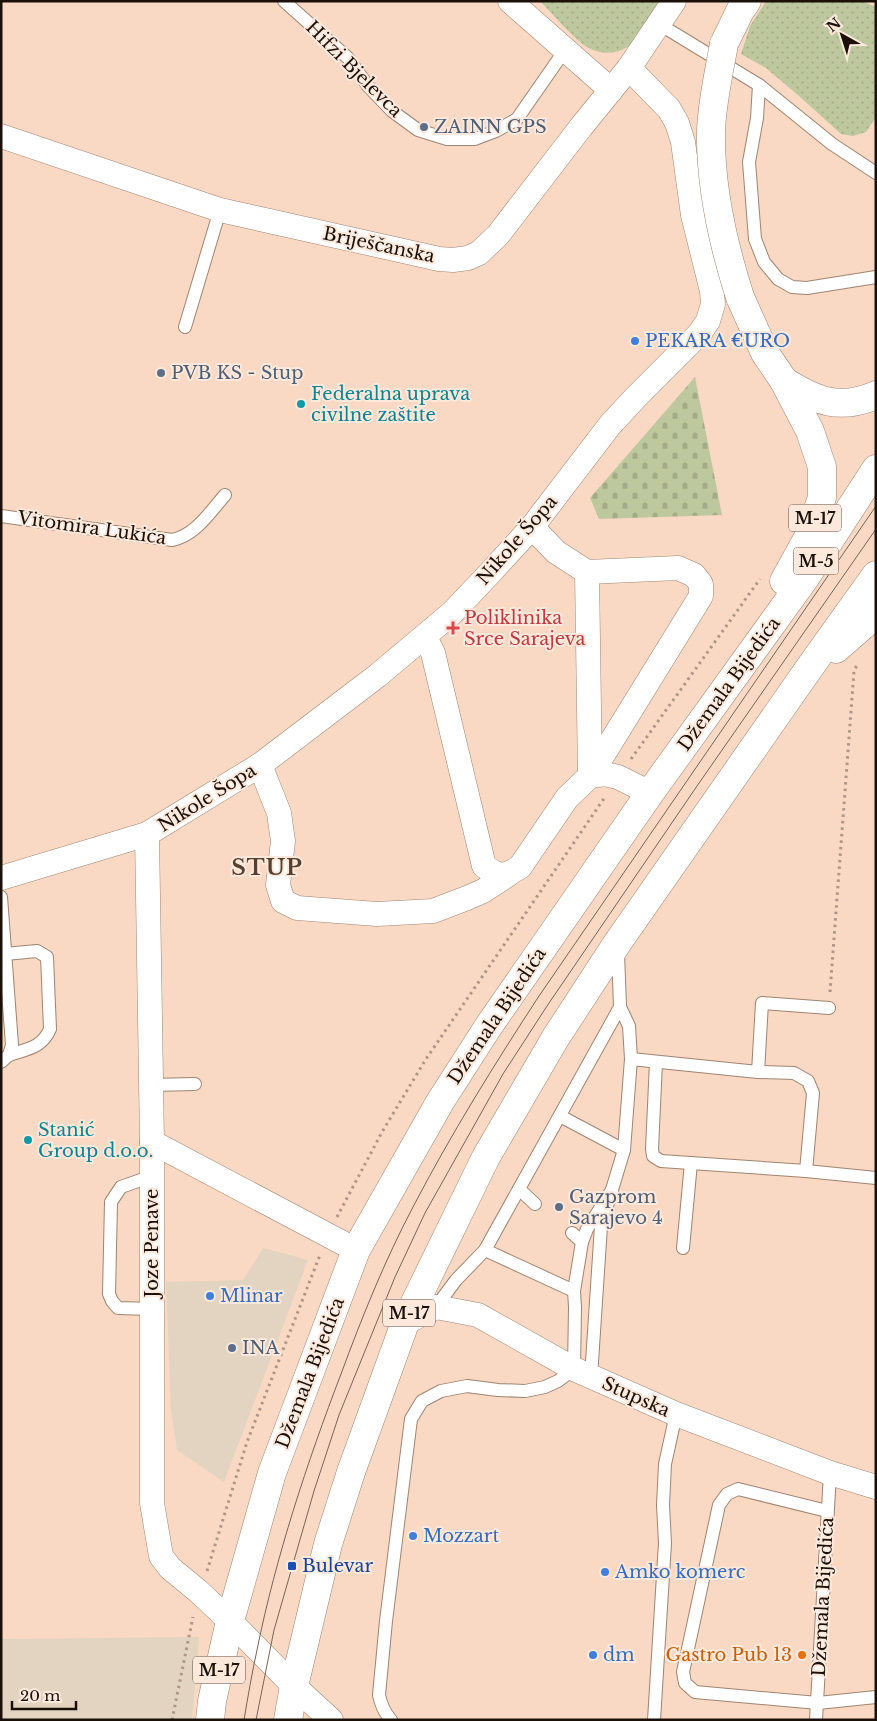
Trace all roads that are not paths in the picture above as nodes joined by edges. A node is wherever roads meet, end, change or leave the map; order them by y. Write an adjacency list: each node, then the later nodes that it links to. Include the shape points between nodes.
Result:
1 (284, 1): 6 (lane, Hifzi Bjelevca, via 348,58 368,86 392,110 418,130 447,139 475,138 517,119)
2 (510, 1): 6 (street)
3 (674, 1): 5 (street)
4 (736, 4): 15 (main road, M-17, bridge, via 716,86 711,131 713,178 718,216 740,297 765,353)
5 (659, 24): 7 (street, Briješčanska); 8 (lane)
6 (565, 50): 9 (street)
7 (629, 68): 9 (street, Briješčanska); 20 (street, Nikole Šopa, via 669,109 678,123 693,216 710,277 713,304 700,334 610,425)
8 (759, 85): 11 (lane, via 825,138); 13 (lane, via 749,162 755,239 764,262 778,280 792,287 807,288)
9 (611, 90): 12 (street, Briješčanska, via 498,235 468,258 439,259)
10 (1, 136): 12 (street, Briješčanska)
11 (876, 173)
12 (220, 210): 14 (lane)
13 (876, 278)
14 (186, 327)
15 (784, 381): 16 (main road, via 808,396 826,402 846,404); 25 (main road, M-17, via 818,452 822,467 822,497 810,534 769,609)
16 (876, 395)
17 (876, 469): 25 (main road, Džemala Bijedića / M-5)
18 (225, 495): 19 (lane, Vitomira Lukića, via 190,534 172,540)
19 (1, 516)
20 (532, 527): 21 (street, via 556,552); 24 (street, Nikole Šopa, via 452,613)
21 (587, 572): 28 (street); 28 (street, via 678,568 694,575 701,584 702,596)
22 (876, 575): 26 (main road, M-17)
23 (876, 614): 26 (main road)
24 (425, 636): 27 (street, Nikole Šopa); 31 (street, via 433,653 484,866 495,874)
25 (753, 651): 29 (main road, Džemala Bijedića / M-17)
26 (810, 667): 34 (main road, M-17)
27 (260, 765): 30 (street, Nikole Šopa); 31 (street, via 279,813 283,841 278,885 283,901 297,908 378,914 433,911 483,891)
28 (590, 776): 29 (street, via 605,774 618,777); 31 (street, via 567,798 520,867)
29 (650, 793): 57 (main road, Džemala Bijedića / M-17, via 488,1027)
30 (147, 834): 32 (street, Nikole Šopa); 43 (street, Joze Penave)
31 (509, 874)
32 (1, 878)
33 (1, 897): 35 (lane)
34 (618, 942): 36 (lane); 62 (main road, M-17, via 517,1100 469,1190)
35 (5, 954): 38 (lane, via 12,1045); 38 (lane, via 37,951 47,957 50,1029 41,1043)
36 (620, 1007): 39 (lane, via 629,1026); 44 (lane)
37 (829, 1008): 41 (lane, via 762,1003)
38 (5, 1059)
39 (631, 1059): 40 (lane); 46 (lane)
40 (656, 1062): 41 (lane); 47 (lane, via 653,1156 661,1162)
41 (758, 1072): 48 (lane, via 794,1073 808,1081 813,1093)
42 (195, 1084): 43 (lane)
43 (151, 1085): 45 (street, Joze Penave)
44 (560, 1116): 46 (lane); 51 (lane)
45 (152, 1142): 49 (street, Joze Penave); 57 (street)
46 (624, 1150): 52 (lane)
47 (691, 1163): 48 (lane); 56 (lane)
48 (806, 1171): 50 (lane)
49 (152, 1176): 61 (street, Joze Penave); 61 (lane, via 121,1187 112,1202 109,1294 118,1308)
50 (876, 1178)
51 (519, 1189): 53 (lane); 58 (lane)
52 (612, 1190): 55 (lane); 63 (lane, via 601,1226)
53 (535, 1204)
54 (572, 1233): 55 (lane)
55 (582, 1242): 59 (lane)
56 (683, 1248)
57 (356, 1250): 68 (main road, Džemala Bijedića / M-17, via 272,1473)
58 (485, 1250): 59 (lane); 60 (lane, via 456,1280)
59 (574, 1290): 63 (lane)
60 (436, 1308): 62 (street); 63 (street, Stupska, via 478,1315)
61 (152, 1309): 68 (street, Joze Penave, via 152,1503 162,1556 170,1568)
62 (405, 1323): 69 (main road, M-17, via 328,1544)
63 (583, 1373): 64 (street, Stupska); 75 (lane, via 525,1391 468,1386 441,1391 422,1402 411,1419 379,1695 381,1705)
64 (676, 1414): 65 (street, Stupska); 76 (lane, via 664,1472 665,1543)
65 (830, 1474): 66 (street, Stupska); 67 (lane, Džemala Bijedića)
66 (876, 1487)
67 (827, 1511): 71 (lane, Džemala Bijedića); 71 (lane, via 738,1489 727,1494 719,1505 683,1672 685,1683 695,1692)
68 (230, 1621): 69 (street); 72 (main road, Džemala Bijedića / M-17)
69 (294, 1686): 73 (main road, M-17); 74 (street)
70 (876, 1697): 71 (lane)
71 (818, 1703): 77 (lane, Džemala Bijedića)
72 (210, 1720)
73 (288, 1720)
74 (331, 1720)
75 (391, 1720)
76 (654, 1720)
77 (816, 1720)

